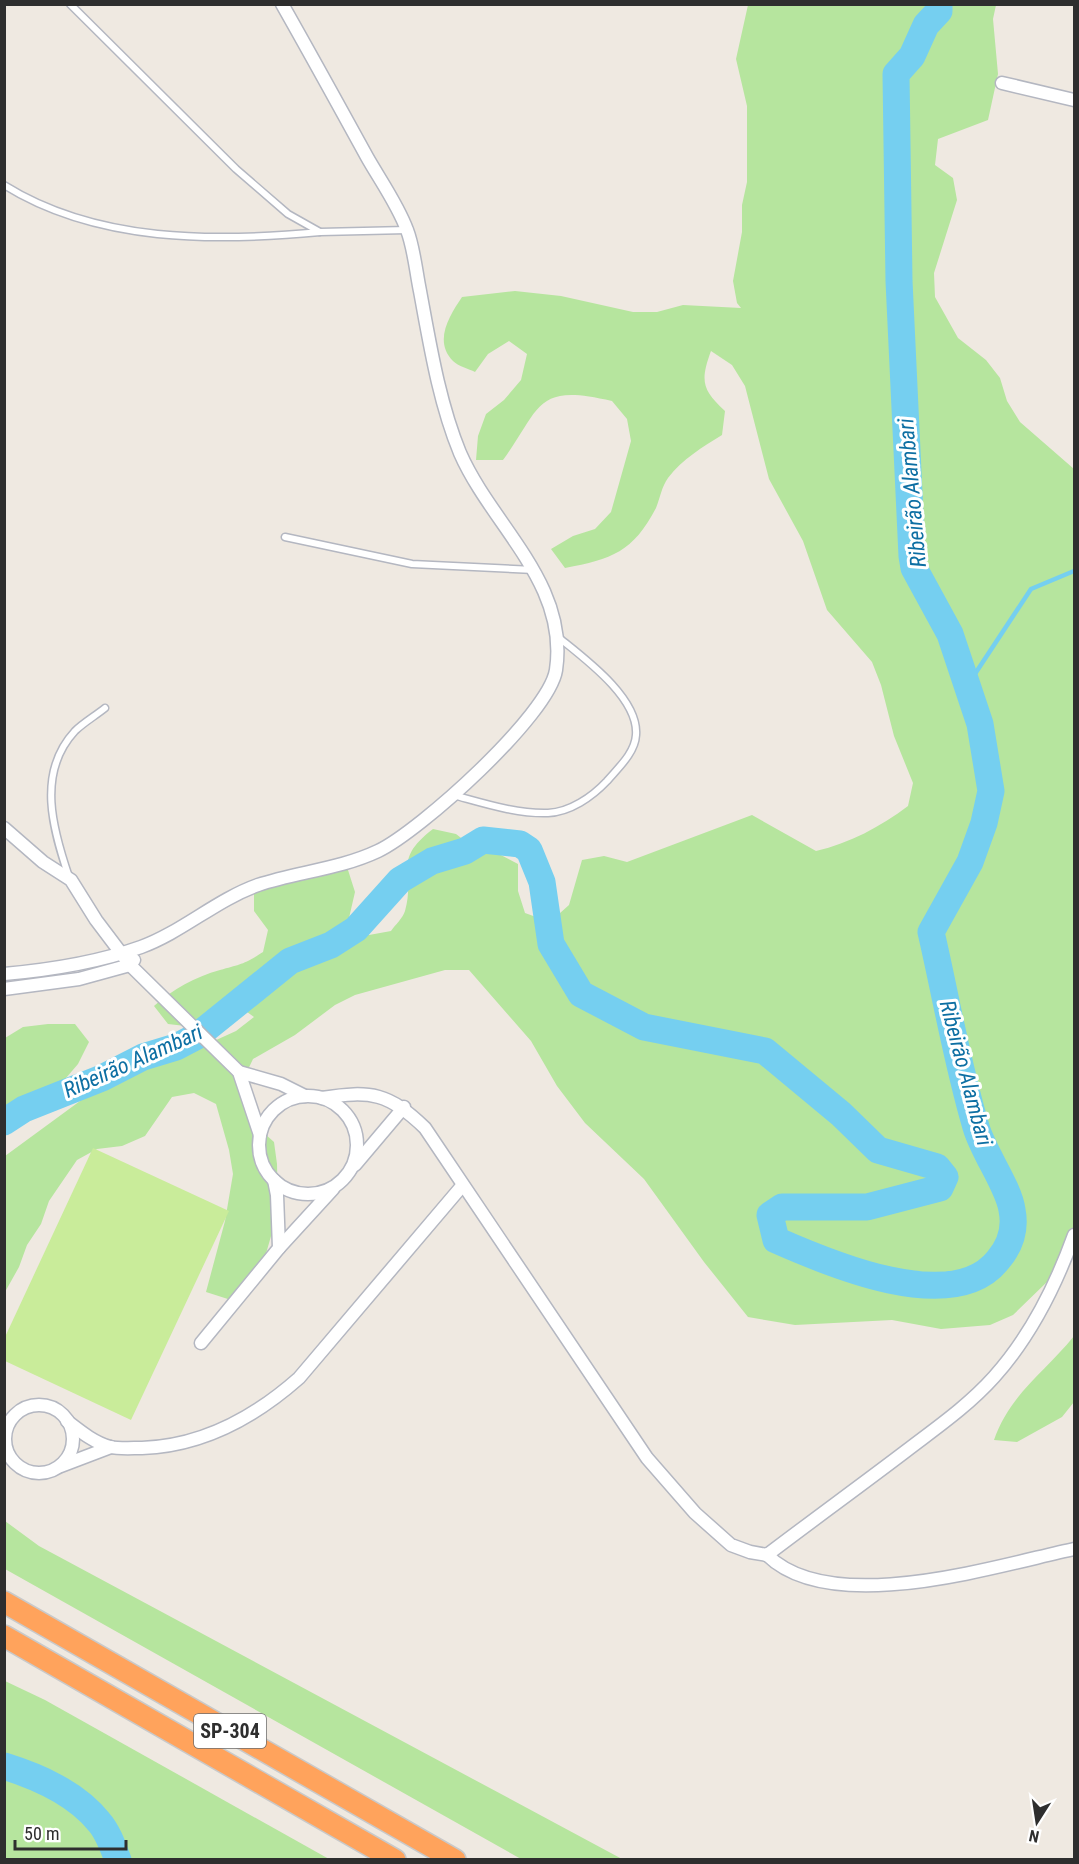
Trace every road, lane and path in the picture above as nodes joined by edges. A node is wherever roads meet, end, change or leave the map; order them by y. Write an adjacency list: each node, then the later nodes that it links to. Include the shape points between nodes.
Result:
1 (70, 4): 7 (lane, via 266,197)
2 (282, 4): 6 (street)
3 (1002, 83): 4 (street)
4 (1074, 100)
5 (4, 185): 7 (lane, via 57,211 168,236 221,239)
6 (408, 230): 7 (lane); 9 (street, via 445,409 460,453 477,486)
7 (320, 232)
8 (285, 537): 9 (lane, via 412,564)
9 (534, 570): 10 (street, via 549,601)
10 (558, 637): 12 (street, via 555,674 543,701); 12 (lane, via 617,690 632,713 636,735 631,752 596,792 572,807 549,813 518,811)
11 (105, 708): 14 (lane, via 76,730 63,747 53,778 51,816)
12 (452, 795): 15 (street, via 406,836 378,852 257,885)
13 (4, 828): 14 (street)
14 (71, 880): 16 (street)
15 (143, 946): 16 (street); 17 (street)
16 (121, 952): 17 (street); 18 (street)
17 (130, 965): 19 (street, via 79,979); 20 (street)
18 (4, 974)
19 (4, 989)
20 (239, 1072): 21 (street, via 281,1084); 24 (street)
21 (305, 1096): 22 (street); 24 (street, via 276,1108)
22 (322, 1098): 23 (street, via 353,1093 378,1096); 25 (street, via 338,1106 350,1119 357,1136)
23 (404, 1107): 25 (street); 28 (street, via 440,1147)
24 (260, 1135): 26 (street, via 262,1159)
25 (350, 1171): 27 (street)
26 (274, 1180): 27 (street, via 291,1190 311,1194); 30 (street)
27 (337, 1185): 30 (street)
28 (462, 1186): 33 (street, via 299,1378 274,1400 190,1441 166,1447); 36 (street, via 647,1458 695,1513 731,1545)
29 (1074, 1235): 36 (street, via 1028,1330 993,1378 954,1415)
30 (279, 1248): 31 (street)
31 (201, 1343)
32 (67, 1420): 33 (street, via 88,1437); 34 (street, via 73,1441 65,1461); 34 (street, via 49,1407 27,1408 16,1414 5,1433 5,1445 16,1465 36,1473)
33 (111, 1447): 34 (street)
34 (57, 1468)
35 (1074, 1549): 36 (street, via 885,1585 801,1578 779,1568)
36 (766, 1555)
37 (4, 1602): 40 (highway, SP-304)
38 (4, 1636): 39 (highway, SP-304)
39 (395, 1860)
40 (455, 1860)

